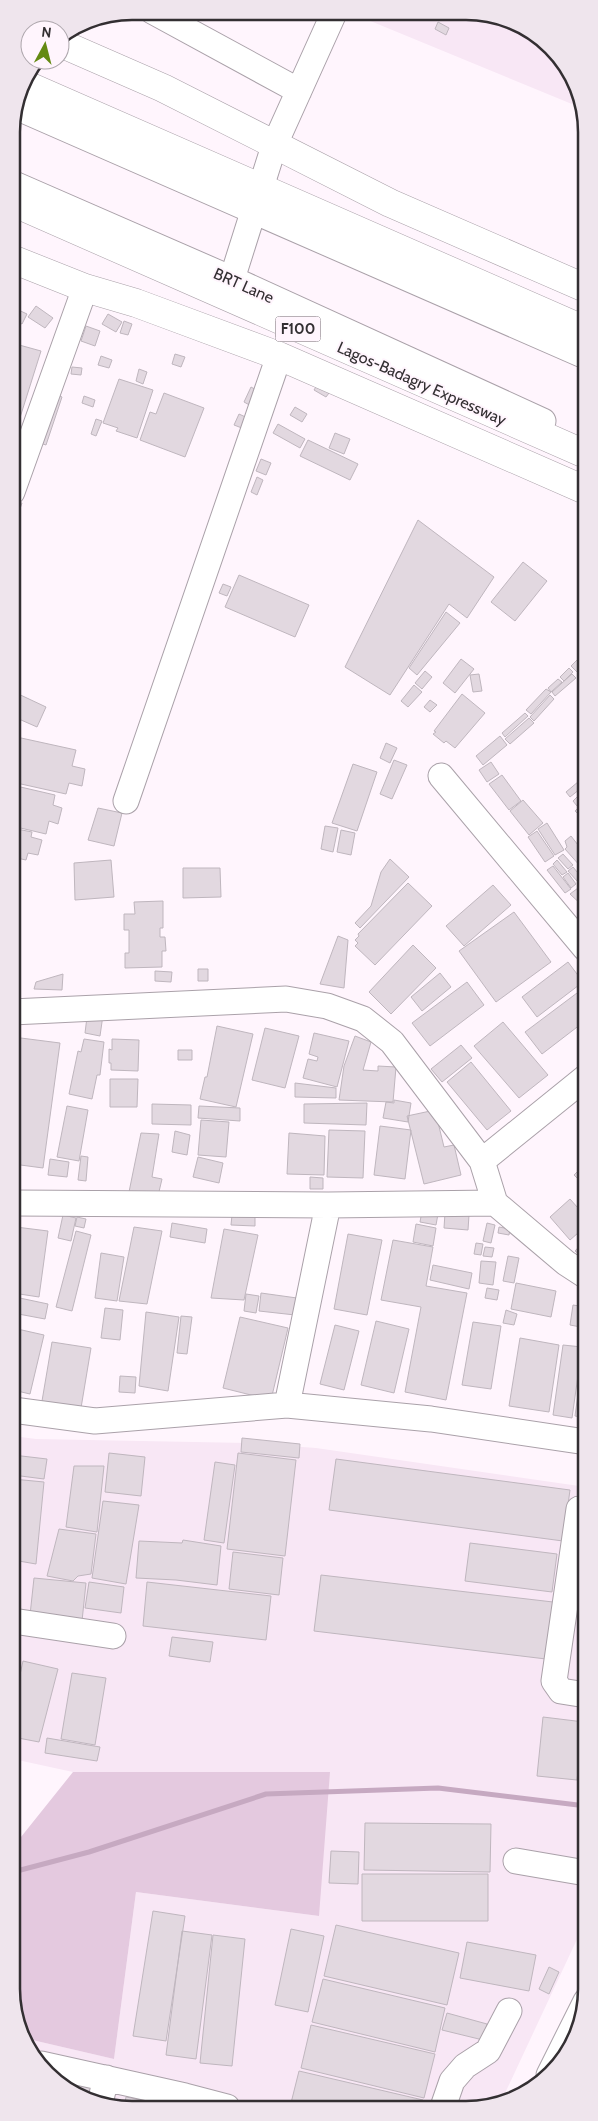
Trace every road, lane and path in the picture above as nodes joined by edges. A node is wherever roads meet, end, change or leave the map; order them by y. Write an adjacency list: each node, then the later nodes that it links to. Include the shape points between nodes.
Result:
1 (168, 20): 5 (street)
2 (331, 20): 5 (street)
3 (70, 47): 7 (main road, via 163,88)
4 (29, 87): 9 (main road)
5 (299, 92): 7 (street)
6 (23, 110): 9 (street)
7 (274, 146): 9 (street); 12 (main road, via 390,204)
8 (20, 187): 13 (street, BRT Lane)
9 (258, 200): 13 (street); 15 (main road); 16 (street)
10 (20, 205): 13 (main road, Lagos-Badagry Expressway / F100)
11 (20, 262): 14 (main road)
12 (578, 285)
13 (227, 287): 18 (street, BRT Lane); 19 (main road, Lagos-Badagry Expressway / F100)
14 (85, 288): 17 (main road, via 136,303); 20 (street)
15 (578, 327)
16 (578, 353)
17 (279, 356): 21 (main road); 23 (street)
18 (578, 437)
19 (578, 451)
20 (20, 470)
21 (578, 487)
22 (441, 776): 24 (street)
23 (126, 801)
24 (578, 940)
25 (20, 1012): 27 (street, via 286,999 327,1006 363,1020 392,1042)
26 (578, 1083): 27 (street)
27 (482, 1161): 29 (street)
28 (20, 1203): 30 (street)
29 (495, 1203): 30 (street); 31 (street)
30 (328, 1206): 32 (street)
31 (578, 1271)
32 (287, 1405): 33 (street, via 95,1421); 34 (street, via 431,1418)
33 (20, 1411)
34 (578, 1441)
35 (578, 1515): 38 (street, via 554,1681 561,1691)
36 (20, 1622): 37 (street)
37 (113, 1636)
38 (578, 1694)
39 (516, 1861): 40 (street)
40 (578, 1872)
41 (509, 2011): 46 (street, via 488,2051 465,2066 452,2081)
42 (51, 2066): 43 (street)
43 (106, 2078): 44 (street); 45 (street)
44 (102, 2097)
45 (202, 2101)
46 (445, 2101)

